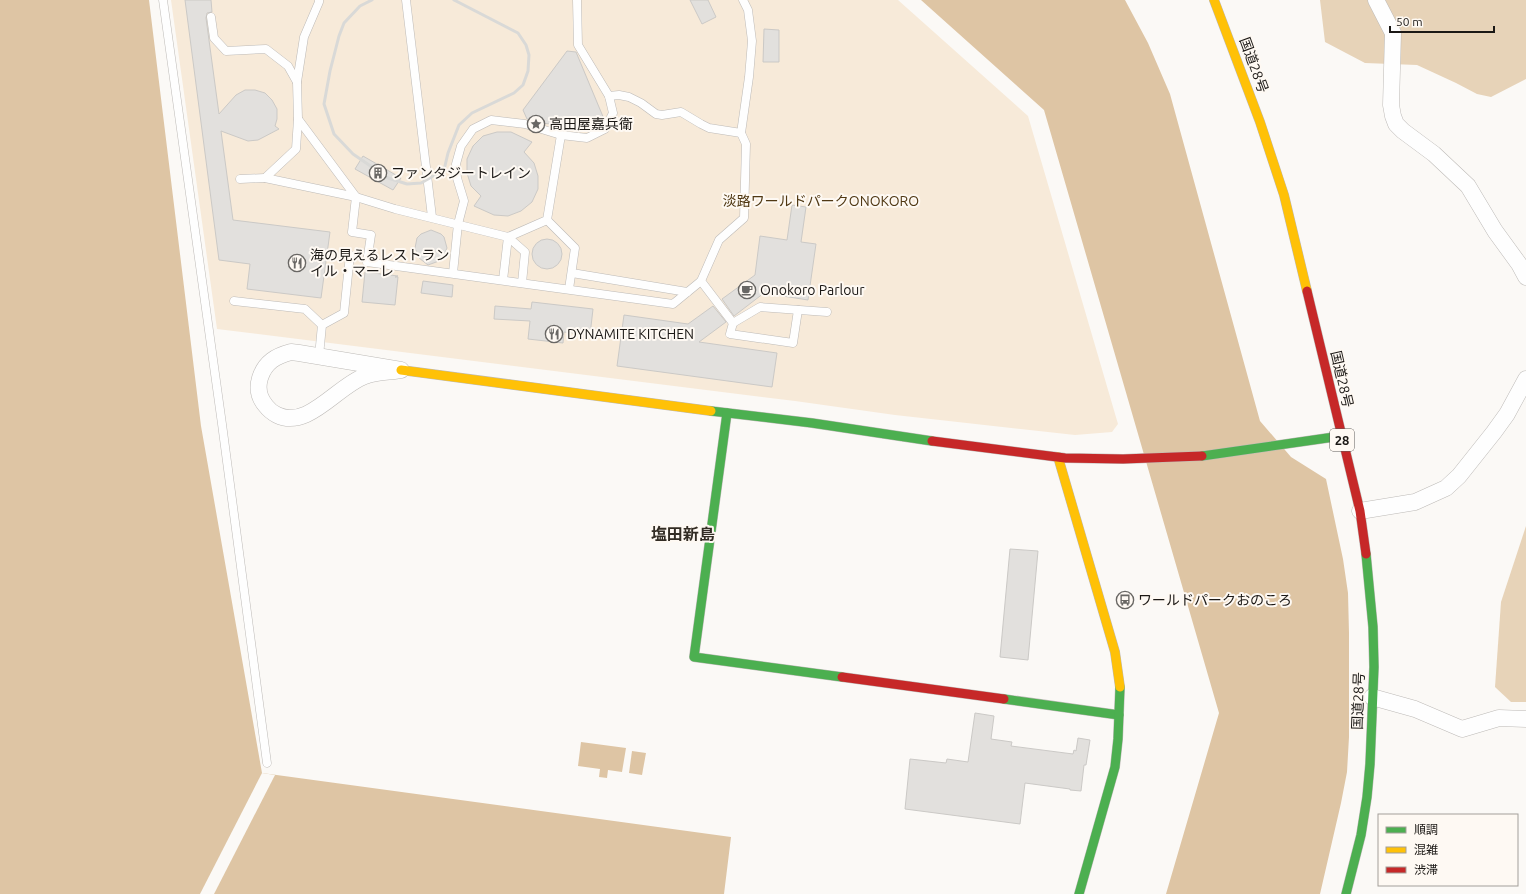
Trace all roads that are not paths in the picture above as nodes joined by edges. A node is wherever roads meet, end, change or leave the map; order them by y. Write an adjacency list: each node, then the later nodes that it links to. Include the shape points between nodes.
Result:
1 (163, 0): 45 (lane, via 224,432)
2 (406, 0): 17 (lane)
3 (577, 0): 10 (lane, via 578,45)
4 (743, 0): 12 (lane, via 748,10 752,41)
5 (1214, 0): 39 (main road, 国道28号 / 28, via 1278,174)
6 (1376, 0): 24 (street, via 1392,33 1391,105 1396,124 1434,154 1468,186)
7 (321, 1): 9 (lane, via 304,37)
8 (211, 18): 9 (lane, via 214,38 226,51 266,49 288,66)
9 (297, 82): 11 (lane)
10 (609, 96): 12 (lane, via 629,97 656,114 681,112 709,128); 13 (lane, via 613,113 605,129 587,138)
11 (298, 119): 14 (lane, via 296,149); 16 (lane)
12 (742, 133): 26 (lane, via 746,144 744,218 718,240)
13 (562, 135): 18 (lane); 19 (lane, via 525,124 491,120 473,129 461,146 456,164 464,201)
14 (265, 178): 15 (lane); 16 (lane)
15 (240, 179)
16 (356, 197): 17 (lane); 22 (lane, via 352,232 371,235 367,262)
17 (432, 217): 19 (lane)
18 (547, 220): 20 (lane); 23 (lane, via 575,248)
19 (458, 224): 20 (lane); 22 (lane)
20 (508, 237): 25 (lane); 27 (lane, via 525,252)
21 (350, 255): 34 (lane, via 344,313)
22 (453, 273): 25 (lane)
23 (572, 273): 28 (lane); 29 (lane)
24 (1526, 277)
25 (503, 280): 27 (lane)
26 (701, 281): 29 (lane); 33 (lane)
27 (522, 283): 28 (lane)
28 (569, 289): 29 (lane, via 673,304)
29 (687, 292)
30 (234, 301): 34 (lane, via 305,310)
31 (798, 310): 32 (lane); 33 (lane, via 760,307); 33 (lane, via 793,343 730,334)
32 (827, 312)
33 (733, 323)
34 (322, 325): 35 (lane)
35 (319, 356): 36 (street); 36 (street, via 291,352 270,361 262,372 258,388 267,409 282,417 298,418 309,414 339,390 365,376)
36 (401, 370): 38 (main road)
37 (1526, 379): 41 (street, via 1502,420 1459,476 1446,488 1415,502)
38 (727, 413): 40 (main road); 43 (main road, via 694,657)
39 (1341, 436): 40 (main road, via 1208,456 1123,459); 41 (main road, 国道28号 / 28)
40 (1058, 457): 43 (main road, via 1115,652 1120,686)
41 (1360, 511): 42 (main road, 国道28号 / 28, via 1373,627)
42 (1372, 697): 44 (street, via 1415,709 1462,729 1499,718); 47 (main road, 国道28号 / 28, via 1367,797 1361,835)
43 (1119, 714): 46 (main road, via 1115,767)
44 (1526, 719)
45 (267, 762)
46 (1079, 894)
47 (1346, 894)

